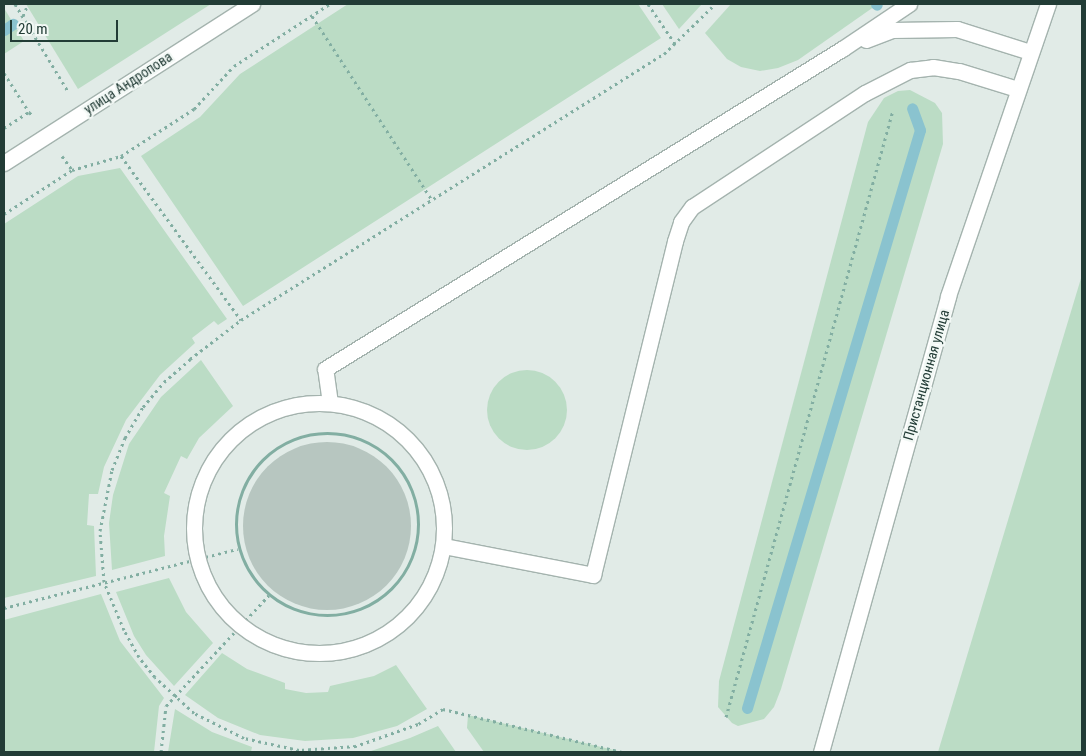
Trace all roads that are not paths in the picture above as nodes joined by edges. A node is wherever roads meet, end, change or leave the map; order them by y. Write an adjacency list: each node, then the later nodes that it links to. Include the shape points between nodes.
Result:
1 (252, 4): 7 (main road, улица Андропова)
2 (909, 4): 4 (main road)
3 (1048, 4): 5 (main road, Пристанционная улица)
4 (842, 49): 5 (main road, via 892,30 922,27 957,28); 8 (main road, via 325,369)
5 (1030, 52): 6 (main road, Пристанционная улица)
6 (1017, 88): 9 (main road, via 959,71 933,67 910,70 865,93 692,207 681,222 675,241 593,576); 10 (main road, Пристанционная улица, via 948,296)
7 (4, 163)
8 (330, 403): 9 (main road, via 369,413 404,435 429,467 443,505); 9 (main road, via 289,407 252,422 221,450 203,483 194,519 197,559 211,592 240,625 265,642 301,653 339,652 374,641 408,618 432,585)
9 (444, 546)
10 (821, 752)

